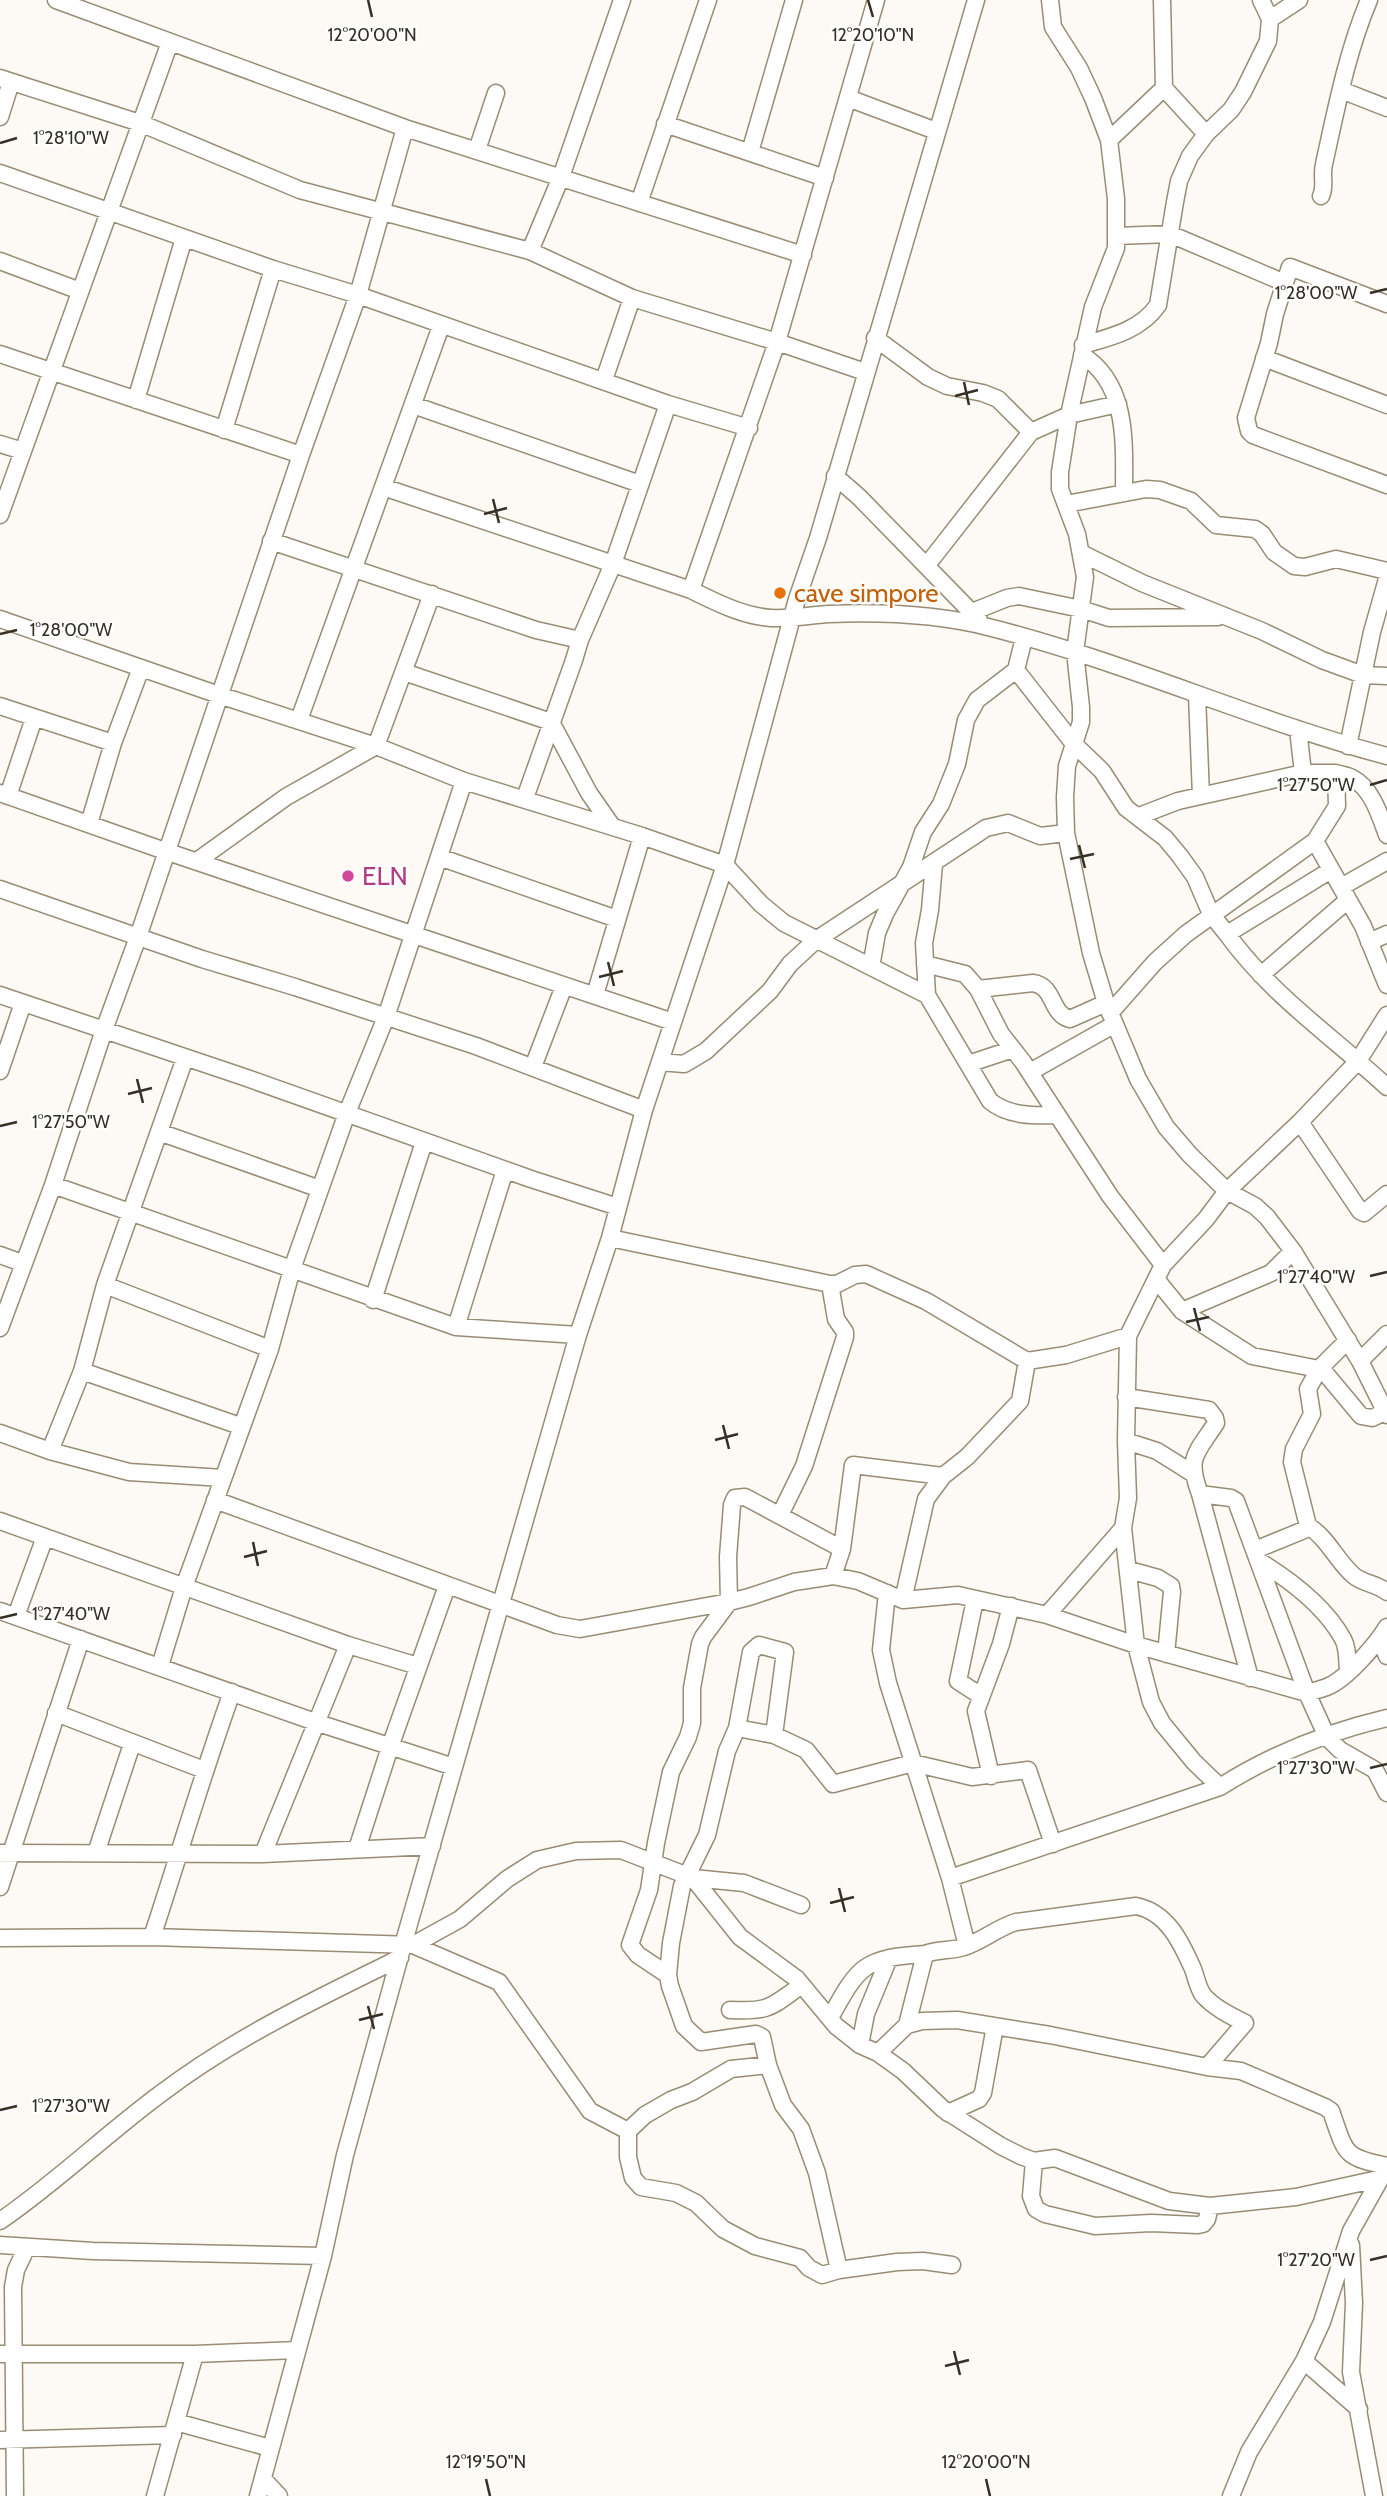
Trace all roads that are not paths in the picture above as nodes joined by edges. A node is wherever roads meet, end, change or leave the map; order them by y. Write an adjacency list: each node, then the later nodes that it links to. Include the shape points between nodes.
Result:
1 (56, 0): 13 (street)
2 (622, 0): 30 (street)
3 (708, 0): 22 (street)
4 (794, 0): 28 (street)
5 (876, 0): 18 (street)
6 (976, 0): 24 (street)
7 (1051, 0): 26 (street, via 1054,27 1089,88)
8 (1161, 0): 15 (street)
9 (1261, 0): 12 (street)
10 (1299, 0): 12 (street)
11 (1369, 0): 16 (street)
12 (1270, 19): 25 (street, via 1268,41 1243,92)
13 (170, 42): 21 (street); 23 (street)
14 (5, 80): 20 (street); 21 (street)
15 (1164, 88): 25 (street); 26 (street)
16 (1341, 90): 19 (street); 32 (street, via 1321,173)
17 (495, 93): 27 (street)
18 (848, 98): 24 (street); 31 (street)
19 (1387, 108)
20 (0, 117)
21 (140, 123): 34 (street); 35 (street, via 280,183)
22 (666, 124): 28 (street); 33 (street)
23 (405, 128): 27 (street); 35 (street)
24 (936, 131): 49 (street)
25 (1206, 134): 36 (street, via 1194,148 1180,181)
26 (1109, 140): 37 (street)
27 (477, 150): 30 (street)
28 (750, 152): 31 (street)
29 (0, 173): 34 (street)
30 (561, 177): 33 (street); 39 (street)
31 (825, 178): 40 (street)
32 (1321, 196)
33 (639, 203): 40 (street)
34 (110, 210): 38 (street); 44 (street)
35 (381, 211): 39 (street); 45 (street)
36 (1170, 234): 37 (street); 43 (street); 51 (street, via 1158,305 1149,318)
37 (1116, 236): 51 (street, via 1114,257 1093,307)
38 (184, 238): 42 (street); 57 (street)
39 (530, 251): 46 (street)
40 (803, 255): 50 (street)
41 (0, 261): 44 (street)
42 (273, 269): 45 (street); 64 (street)
43 (1285, 283): 47 (street, via 1290,267); 53 (street)
44 (80, 291): 54 (street)
45 (358, 295): 48 (street); 68 (street)
46 (632, 298): 50 (street); 56 (street)
47 (1387, 304)
48 (441, 326): 56 (street); 60 (street)
49 (875, 338): 55 (street); 65 (street, via 928,377 998,399)
50 (777, 342): 55 (street); 63 (street)
51 (1083, 350): 59 (street); 62 (street)
52 (0, 354): 54 (street)
53 (1264, 358): 61 (street); 71 (street, via 1246,418 1249,432)
54 (51, 372): 57 (street); 67 (street)
55 (865, 372): 69 (street)
56 (604, 380): 58 (street)
57 (136, 400): 64 (street)
58 (668, 404): 63 (street); 70 (street)
59 (1118, 404): 62 (street); 73 (street)
60 (413, 405): 70 (street); 72 (street)
61 (1387, 405)
62 (1069, 415): 65 (street); 74 (street, via 1060,472)
63 (749, 428): 83 (street)
64 (223, 430): 68 (street)
65 (1031, 432): 79 (street)
66 (0, 444): 67 (street)
67 (23, 451): 75 (street)
68 (301, 455): 76 (street)
69 (835, 476): 79 (street); 88 (street)
70 (640, 484): 78 (street)
71 (1387, 485)
72 (383, 487): 78 (street); 80 (street)
73 (1124, 493): 74 (street); 81 (street, via 1160,490 1191,501 1216,525 1255,529 1274,552 1294,566 1336,559)
74 (1066, 504): 77 (street)
75 (0, 515)
76 (271, 541): 80 (street); 99 (street)
77 (1081, 553): 85 (street, via 1085,577); 87 (street)
78 (613, 564): 83 (street); 92 (street)
79 (927, 565): 86 (street)
80 (354, 568): 84 (street); 103 (street)
81 (1387, 571)
82 (1387, 579): 97 (street)
83 (691, 590): 88 (street, via 733,610)
84 (432, 594): 92 (street); 96 (street)
85 (1081, 608): 86 (street, via 1019,596); 87 (street, via 1109,618); 93 (street)
86 (972, 612): 90 (street)
87 (1228, 617): 97 (street)
88 (792, 618): 90 (street, via 890,614); 129 (street)
89 (0, 619): 94 (street)
90 (986, 626): 91 (street)
91 (1024, 638): 93 (street); 95 (street)
92 (579, 640): 104 (street)
93 (1075, 652): 100 (street); 107 (street, via 1081,722)
94 (141, 668): 99 (street); 106 (street)
95 (1016, 670): 107 (street); 131 (street, via 977,700 970,711 957,764)
96 (404, 672): 104 (street); 108 (street)
97 (1363, 674): 98 (street); 109 (street)
98 (1387, 676)
99 (219, 695): 103 (street); 124 (street)
100 (1197, 695): 105 (street); 115 (street)
101 (0, 706): 102 (street)
102 (34, 718): 106 (street); 114 (street)
103 (299, 720): 108 (street)
104 (551, 722): 116 (street); 119 (street)
105 (1298, 729): 109 (street); 111 (street)
106 (113, 743): 118 (street)
107 (1074, 744): 117 (street, via 1102,771 1126,808); 120 (street, via 1067,766)
108 (376, 746): 113 (street); 126 (street, via 286,797)
109 (1348, 746): 110 (street)
110 (1387, 756)
111 (1303, 773): 112 (street); 115 (street)
112 (1336, 774): 121 (street, via 1361,785); 123 (street, via 1337,806)
113 (464, 781): 116 (street); 125 (street)
114 (4, 794): 118 (street)
115 (1200, 796): 117 (street)
116 (525, 799): 119 (street)
117 (1139, 816): 134 (street, via 1180,856)
118 (89, 824): 124 (street)
119 (612, 827): 122 (street)
120 (1066, 833): 128 (street, via 1040,836 1008,823 998,824); 152 (street, via 1091,953)
121 (1387, 835)
122 (642, 836): 129 (street); 135 (street)
123 (1315, 841): 130 (street); 134 (street)
124 (165, 851): 126 (street); 139 (street)
125 (439, 857): 135 (street); 136 (street)
126 (197, 861): 136 (street)
127 (1387, 861): 133 (street)
128 (934, 864): 131 (street); 142 (street)
129 (725, 865): 140 (street, via 784,923); 155 (street)
130 (1331, 870): 133 (street); 137 (street)
131 (901, 885): 140 (street); 143 (street, via 877,933)
132 (0, 889): 139 (street)
133 (1344, 894): 141 (street); 144 (street)
134 (1212, 914): 137 (street); 152 (street, via 1155,962)
135 (618, 919): 149 (street)
136 (413, 934): 146 (street); 154 (street)
137 (1227, 934): 144 (street)
138 (1387, 934): 141 (street)
139 (138, 936): 154 (street); 156 (street)
140 (816, 940): 143 (street); 160 (street, via 706,1051 684,1064)
141 (1369, 942): 145 (street)
142 (925, 964): 147 (street, via 965,974); 150 (street)
143 (871, 967): 150 (street)
144 (1261, 975): 159 (street)
145 (1387, 985)
146 (564, 986): 149 (street); 162 (street)
147 (978, 989): 152 (street, via 1041,984 1060,1015 1070,1019); 157 (street)
148 (0, 995): 151 (street)
149 (595, 995): 155 (street)
150 (927, 995): 161 (street)
151 (23, 1003): 156 (street); 163 (street)
152 (1111, 1013): 164 (street); 175 (street, via 1138,1079 1166,1127)
153 (1387, 1015): 159 (street)
154 (386, 1017): 162 (street); 167 (street)
155 (673, 1022): 160 (street)
156 (104, 1030): 158 (street); 173 (street)
157 (1013, 1049): 161 (street); 164 (street)
158 (185, 1058): 167 (street); 170 (street)
159 (1358, 1061): 165 (street); 169 (street)
160 (660, 1062): 166 (street)
161 (968, 1064): 168 (street, via 996,1106 1025,1115)
162 (533, 1067): 166 (street)
163 (0, 1071)
164 (1030, 1072): 168 (street)
165 (1387, 1087)
166 (644, 1110): 177 (street)
167 (347, 1113): 171 (street); 174 (street)
168 (1056, 1115): 184 (street)
169 (1300, 1122): 175 (street); 176 (street, via 1360,1211 1370,1210)
170 (159, 1132): 174 (street); 178 (street)
171 (424, 1142): 172 (street); 187 (street)
172 (505, 1170): 177 (street); 189 (street)
173 (53, 1185): 178 (street); 182 (street)
174 (320, 1189): 183 (street)
175 (1227, 1191): 180 (street, via 1255,1206); 184 (street)
176 (1387, 1194)
177 (618, 1207): 179 (street)
178 (131, 1212): 183 (street); 186 (street)
179 (610, 1238): 185 (street); 192 (street)
180 (1293, 1251): 188 (street, via 1263,1277); 194 (street)
181 (0, 1255): 182 (street)
182 (22, 1263): 190 (street)
183 (292, 1269): 187 (street); 195 (street)
184 (1159, 1272): 188 (street); 193 (street)
185 (830, 1284): 196 (street, via 866,1274 926,1301); 211 (street, via 836,1319 845,1337 804,1466)
186 (105, 1286): 195 (street); 199 (street)
187 (373, 1300): 189 (street)
188 (1182, 1311): 198 (street, via 1252,1356)
189 (456, 1327): 192 (street)
190 (0, 1328)
191 (1387, 1334): 197 (street)
192 (578, 1335): 227 (street)
193 (1128, 1336): 196 (street, via 1066,1355); 200 (street)
194 (1348, 1340): 197 (street); 198 (street)
195 (270, 1349): 202 (street)
196 (1027, 1361): 207 (street, via 1020,1401)
197 (1360, 1361): 201 (street)
198 (1320, 1368): 201 (street, via 1360,1416 1372,1418); 213 (street, via 1308,1389 1312,1413 1292,1455)
199 (82, 1371): 202 (street); 205 (street)
200 (1126, 1397): 204 (street); 206 (street, via 1213,1413 1216,1423 1195,1454)
201 (1386, 1412)
202 (240, 1426): 208 (street)
203 (0, 1433): 205 (street)
204 (1126, 1441): 206 (street, via 1157,1451); 214 (street)
205 (50, 1451): 208 (street, via 129,1472)
206 (1192, 1473): 209 (street)
207 (943, 1476): 216 (street, via 853,1465); 224 (street, via 926,1499)
208 (223, 1478): 210 (street)
209 (1200, 1494): 217 (street, via 1236,1501); 241 (street)
210 (215, 1500): 220 (street); 221 (street)
211 (780, 1515): 216 (street); 226 (street, via 745,1497 735,1498 728,1557)
212 (0, 1521): 215 (street)
213 (1308, 1526): 217 (street); 222 (street, via 1322,1536 1354,1576)
214 (1124, 1528): 218 (street); 230 (street)
215 (44, 1537): 221 (street); 231 (street)
216 (842, 1549): 219 (street)
217 (1257, 1556): 240 (street, via 1329,1618 1344,1640); 243 (street)
218 (1129, 1570): 235 (street); 236 (street, via 1171,1586)
219 (833, 1576): 223 (street); 226 (street, via 794,1581)
220 (447, 1586): 227 (street); 239 (street)
221 (184, 1587): 234 (street); 238 (street)
222 (1387, 1592)
223 (887, 1593): 224 (street); 253 (street, via 883,1658)
224 (903, 1600): 225 (street, via 958,1595)
225 (975, 1600): 228 (street); 244 (street, via 958,1681)
226 (729, 1602): 227 (street, via 580,1629); 266 (street, via 700,1644 692,1688 692,1723 671,1772)
227 (502, 1604): 254 (street)
228 (1011, 1606): 230 (street); 244 (street)
229 (0, 1611): 231 (street)
230 (1047, 1615): 235 (street)
231 (16, 1616): 233 (street)
232 (1384, 1632): 237 (street); 240 (street)
233 (81, 1639): 238 (street); 245 (street)
234 (348, 1644): 239 (street); 247 (street)
235 (1136, 1645): 236 (street); 257 (street, via 1151,1702 1162,1723)
236 (1166, 1654): 241 (street)
237 (1387, 1656)
238 (160, 1666): 242 (street)
239 (418, 1666): 252 (street)
240 (1348, 1671): 243 (street, via 1329,1686)
241 (1250, 1678): 243 (street)
242 (232, 1692): 247 (street); 255 (street)
243 (1307, 1693): 250 (street)
244 (981, 1696): 256 (street, via 976,1711)
245 (56, 1713): 251 (street); 263 (street)
246 (1387, 1717): 250 (street)
247 (318, 1723): 252 (street); 265 (street)
248 (737, 1728): 249 (street); 249 (street, via 751,1652 759,1645 785,1651); 267 (street, via 707,1835)
249 (774, 1734): 253 (street, via 806,1750 833,1784)
250 (1327, 1737): 257 (street, via 1304,1742); 258 (street, via 1340,1750 1375,1769)
251 (132, 1744): 255 (street); 264 (street)
252 (390, 1747): 254 (street); 261 (street)
253 (913, 1763): 256 (street, via 972,1777); 268 (street)
254 (454, 1767): 260 (street)
255 (204, 1770): 262 (street)
256 (991, 1776): 259 (street, via 1028,1770)
257 (1220, 1787): 259 (street)
258 (1387, 1793)
259 (1053, 1844): 268 (street)
260 (432, 1846): 261 (street); 274 (street)
261 (357, 1849): 265 (street)
262 (180, 1852): 264 (street); 265 (street); 271 (street)
263 (6, 1853): 264 (street); 269 (street)
264 (96, 1853)
265 (263, 1854)
266 (654, 1864): 267 (street); 274 (street, via 621,1850 576,1851 537,1860 460,1919); 277 (street, via 630,1945)
267 (690, 1877): 270 (street, via 744,1883); 277 (street, via 675,1913); 278 (street, via 740,1937)
268 (950, 1878): 273 (street)
269 (0, 1887)
270 (802, 1905)
271 (152, 1937): 272 (street); 274 (street)
272 (0, 1938)
273 (967, 1946): 275 (street); 286 (street, via 1016,1922 1082,1911 1145,1908 1167,1923 1203,1994 1245,2023)
274 (405, 1949): 288 (street, via 499,1982 590,2111); 292 (street, via 225,2049); 296 (street, via 345,2155)
275 (925, 1954): 276 (street); 281 (street)
276 (889, 1958): 280 (street, via 867,1966 849,1983); 283 (street, via 866,2014)
277 (668, 1975): 285 (street, via 684,2026 693,2036 701,2042 760,2035)
278 (802, 1984): 279 (street, via 771,2008); 280 (street)
279 (730, 2010)
280 (830, 2018): 283 (street)
281 (907, 2025): 282 (street, via 957,2020); 284 (street)
282 (995, 2026): 286 (street); 287 (street, via 983,2093)
283 (860, 2045): 284 (street)
284 (878, 2053): 287 (street)
285 (768, 2065): 288 (street, via 731,2069 645,2115); 298 (street, via 783,2105 801,2129 817,2173)
286 (1208, 2067): 290 (street, via 1241,2071 1325,2107 1331,2111 1346,2151)
287 (948, 2113): 289 (street)
288 (628, 2131): 298 (street, via 628,2157 633,2178 641,2187 676,2193 696,2203 723,2229 755,2246 800,2258 822,2275)
289 (1034, 2161): 291 (street, via 1055,2158 1169,2201); 291 (street, via 1031,2196 1036,2209 1045,2214 1095,2226 1198,2225 1207,2219)
290 (1384, 2171): 291 (street, via 1296,2197); 293 (street)
291 (1210, 2206)
292 (0, 2221)
293 (1351, 2231): 302 (street, via 1322,2322); 303 (street, via 1351,2372)
294 (0, 2245): 295 (street)
295 (27, 2247): 296 (street); 300 (street, via 16,2270)
296 (323, 2256): 299 (street)
297 (952, 2265): 298 (street, via 923,2261)
298 (839, 2270)
299 (297, 2350): 301 (street); 306 (street)
300 (7, 2353): 301 (street); 305 (street)
301 (195, 2354): 304 (street)
302 (1304, 2361): 303 (street); 312 (street, via 1249,2452)
303 (1359, 2409): 313 (street)
304 (175, 2428): 305 (street); 306 (street); 309 (street)
305 (7, 2439): 308 (street)
306 (270, 2448): 307 (street)
307 (263, 2479): 310 (street); 311 (street)
308 (15, 2496)
309 (155, 2496)
310 (258, 2496)
311 (279, 2496)
312 (1231, 2496)
313 (1374, 2496)

